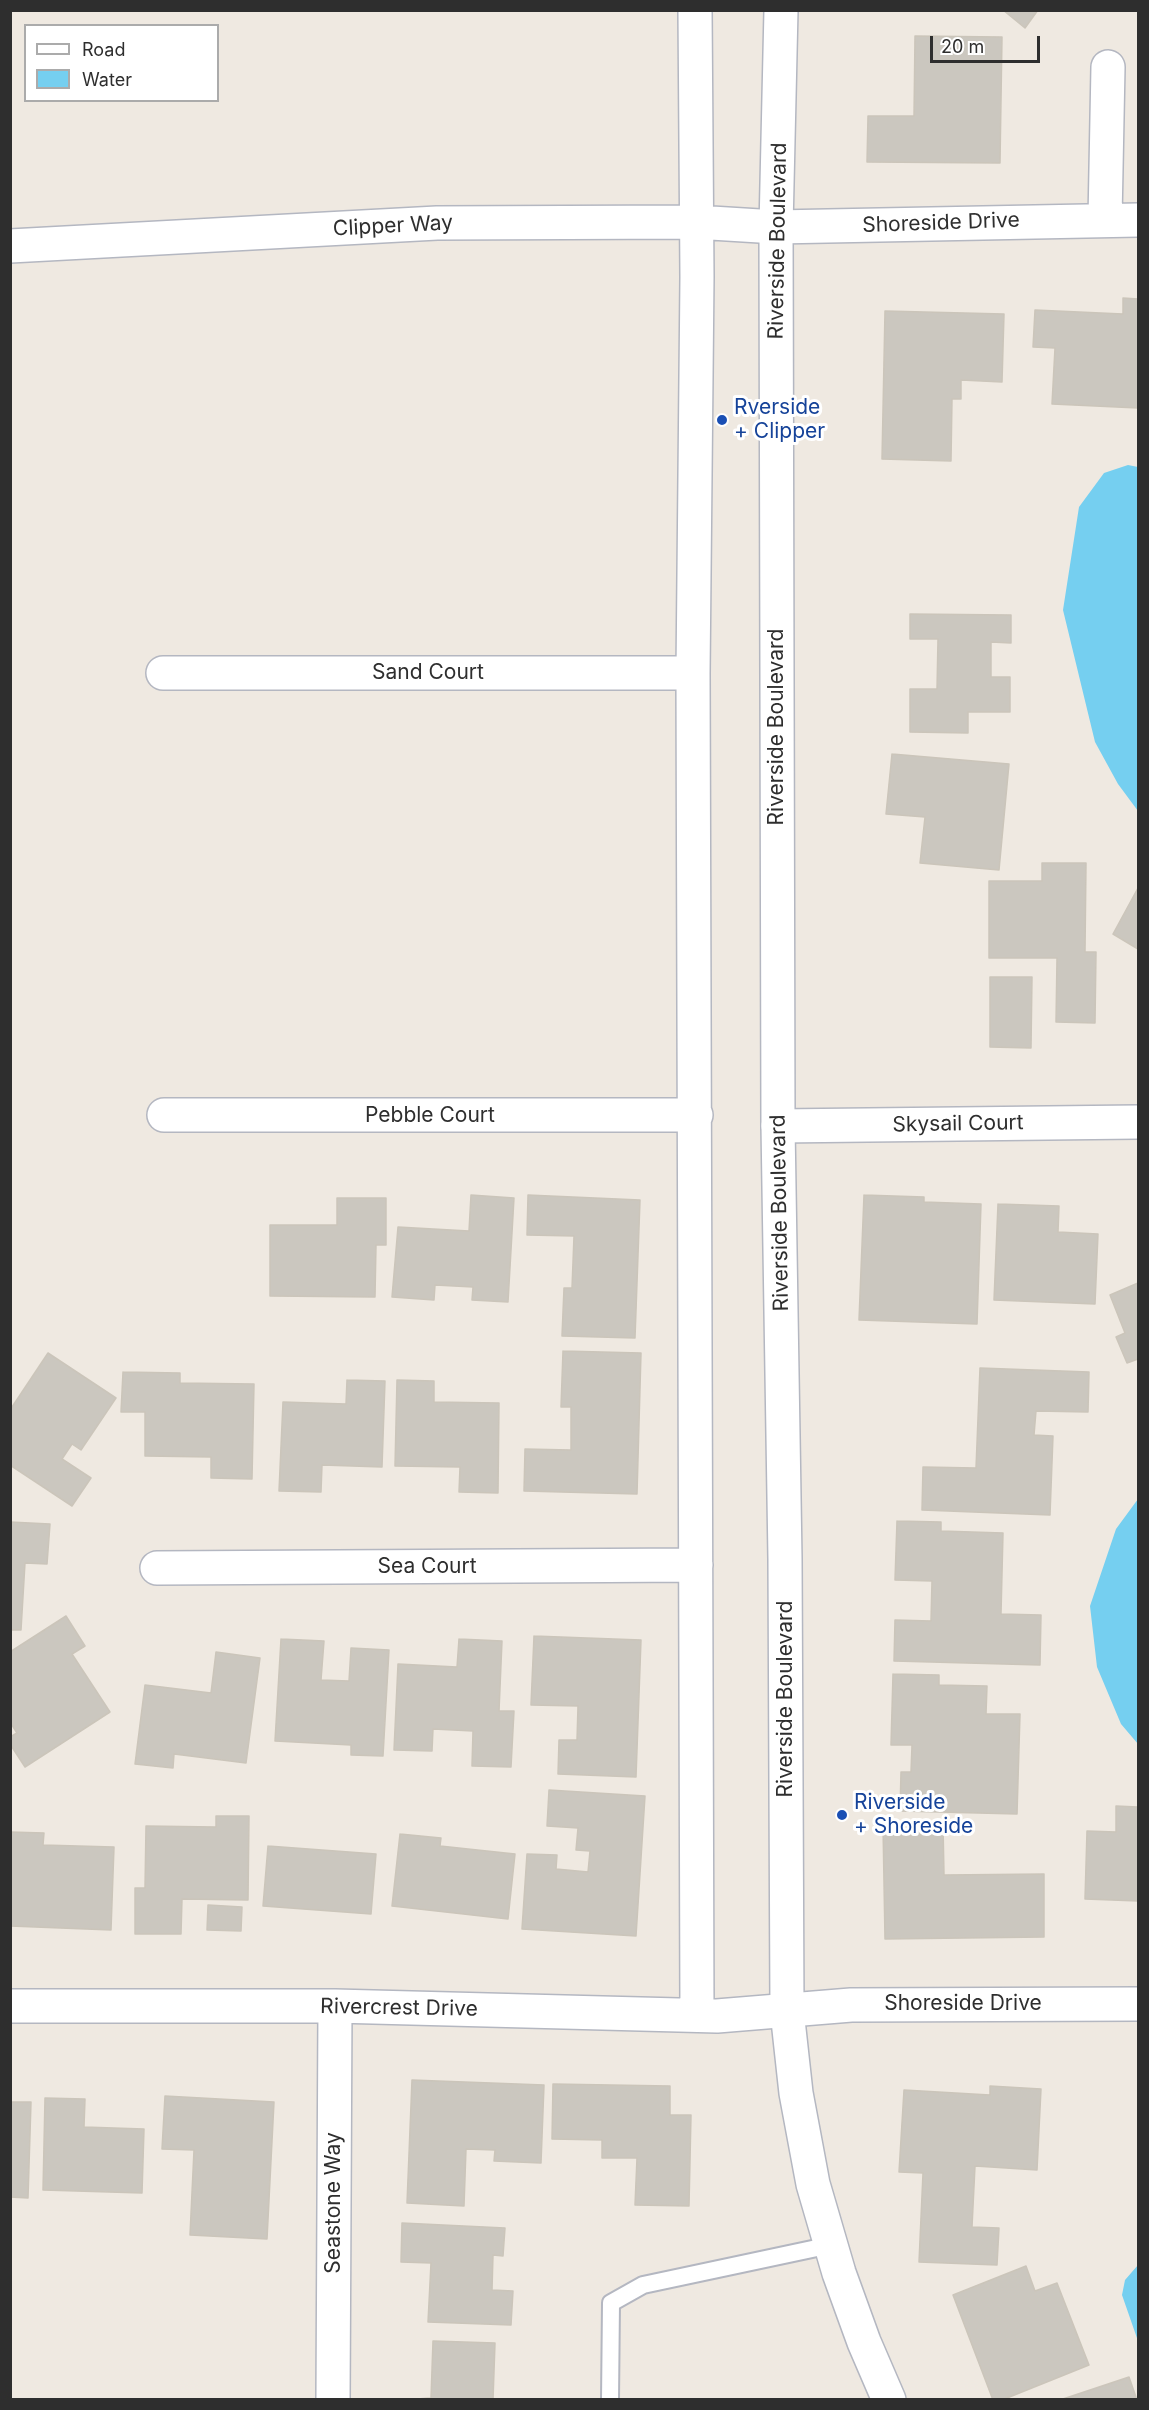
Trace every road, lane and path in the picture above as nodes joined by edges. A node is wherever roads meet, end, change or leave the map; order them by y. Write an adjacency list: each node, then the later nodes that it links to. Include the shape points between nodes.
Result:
1 (695, 10): 6 (street)
2 (781, 10): 7 (street, Riverside Boulevard)
3 (1108, 67): 4 (street)
4 (1105, 219): 5 (street, Shoreside Drive); 7 (street, Shoreside Drive)
5 (1138, 220)
6 (695, 222): 7 (street, Clipper Way); 8 (street, Clipper Way, via 437,224); 10 (street)
7 (776, 227): 14 (street, Riverside Boulevard)
8 (10, 246)
9 (163, 673): 10 (street, Sand Court)
10 (693, 673): 12 (street)
11 (164, 1115): 12 (street, Pebble Court)
12 (696, 1115): 15 (street)
13 (1138, 1122): 14 (street, Skysail Court)
14 (778, 1126): 20 (street, Riverside Boulevard)
15 (696, 1565): 16 (street, Sea Court); 21 (street)
16 (157, 1568)
17 (1138, 2004): 20 (street, Shoreside Drive, via 851,2005)
18 (10, 2006): 19 (street, Rivercrest Drive)
19 (335, 2006): 21 (street, Rivercrest Drive); 23 (street, Seastone Way)
20 (787, 2011): 21 (street, Rivercrest Drive); 22 (street, Riverside Boulevard, via 796,2093 813,2184)
21 (697, 2015)
22 (831, 2245): 24 (lane, via 643,2285 611,2303); 25 (street, Riverside Boulevard, via 864,2342)
23 (333, 2400)
24 (610, 2400)
25 (889, 2400)

